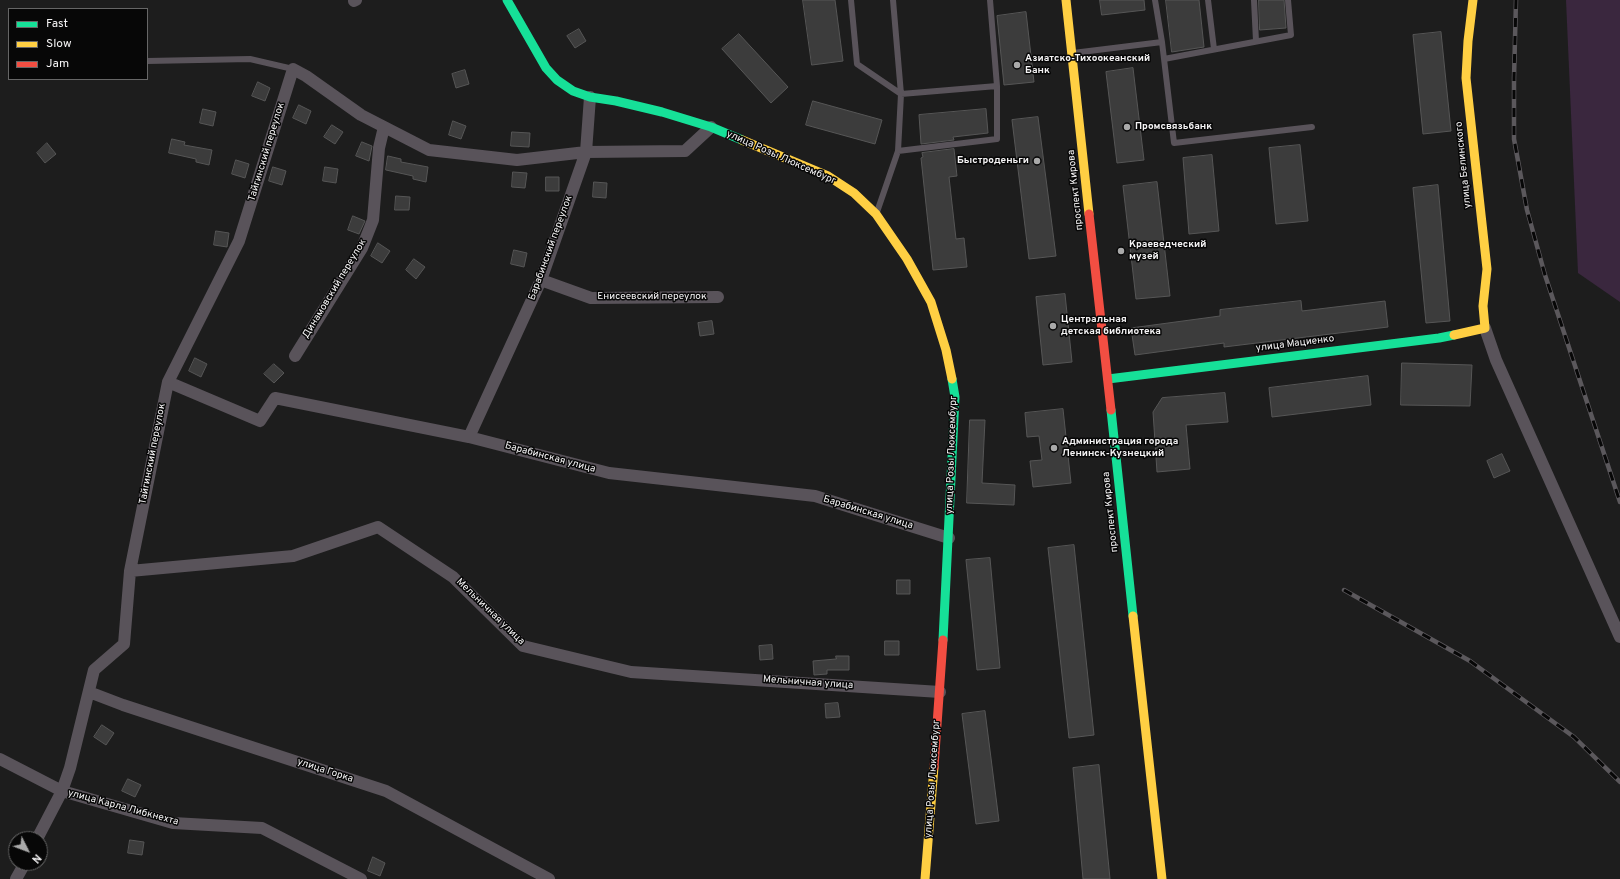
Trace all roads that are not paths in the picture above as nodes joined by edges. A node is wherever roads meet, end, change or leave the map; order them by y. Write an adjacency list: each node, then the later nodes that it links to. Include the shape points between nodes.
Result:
1 (507, 0): 20 (street, улица Розы Люксембург, via 546,68 573,91)
2 (851, 0): 19 (lane, via 857,64)
3 (893, 0): 19 (lane)
4 (990, 0): 18 (lane)
5 (1066, 0): 14 (street, проспект Кирова)
6 (1156, 0): 12 (lane)
7 (1208, 0): 13 (lane)
8 (1254, 0): 11 (lane)
9 (1288, 0): 11 (lane, via 1290,35)
10 (1473, 0): 29 (street, улица Белинского, via 1466,78 1487,269 1483,306)
11 (1256, 41): 13 (lane)
12 (1162, 42): 14 (lane); 15 (lane)
13 (1214, 49): 15 (lane)
14 (1072, 54): 31 (street, проспект Кирова)
15 (1164, 59): 23 (lane, via 1174,143)
16 (148, 61): 17 (lane, via 250,59)
17 (293, 69): 21 (street, via 361,115); 32 (street, Тайгинский переулок, via 239,241)
18 (997, 86): 19 (lane); 24 (lane, via 997,140)
19 (900, 94): 24 (lane)
20 (590, 97): 22 (street, улица Розы Люксембург, via 662,112); 25 (street, Барабинский переулок)
21 (384, 127): 25 (street, via 429,150 517,160); 30 (street, Динамовский переулок, via 379,148 373,220 362,248)
22 (711, 127): 25 (street, via 685,150); 26 (street, улица Розы Люксембург, via 828,176 854,193)
23 (1312, 127)
24 (898, 151): 26 (lane)
25 (586, 152): 27 (street, Барабинский переулок)
26 (876, 214): 34 (street, улица Розы Люксембург, via 907,259 931,302 946,350 955,397)
27 (541, 280): 28 (street, Енисеевский переулок, via 591,298); 33 (street, Барабинский переулок)
28 (718, 297)
29 (1485, 328): 31 (street, улица Мациенко, via 1439,338); 36 (street, via 1496,360)
30 (294, 356)
31 (1108, 379): 45 (street, проспект Кирова)
32 (168, 382): 33 (street, Барабинская улица, via 260,421 275,398); 35 (street, Тайгинский переулок)
33 (469, 437): 34 (street, Барабинская улица, via 609,473 815,496)
34 (949, 538): 38 (street, улица Розы Люксембург)
35 (130, 571): 37 (street, Тайгинский переулок, via 124,644 94,670); 38 (street, Мельничная улица, via 293,556 378,527 454,577 522,646 631,672)
36 (1620, 637)
37 (89, 692): 40 (street, Тайгинский переулок); 43 (street, улица Горка, via 386,791)
38 (940, 692): 44 (street, улица Розы Люксембург)
39 (0, 759): 40 (street, улица Карла Либкнехта)
40 (62, 791): 41 (street, Тайгинский переулок); 42 (street, улица Карла Либкнехта, via 173,823 262,828)
41 (41, 831)
42 (360, 879)
43 (549, 879)
44 (925, 879)
45 (1162, 879)

